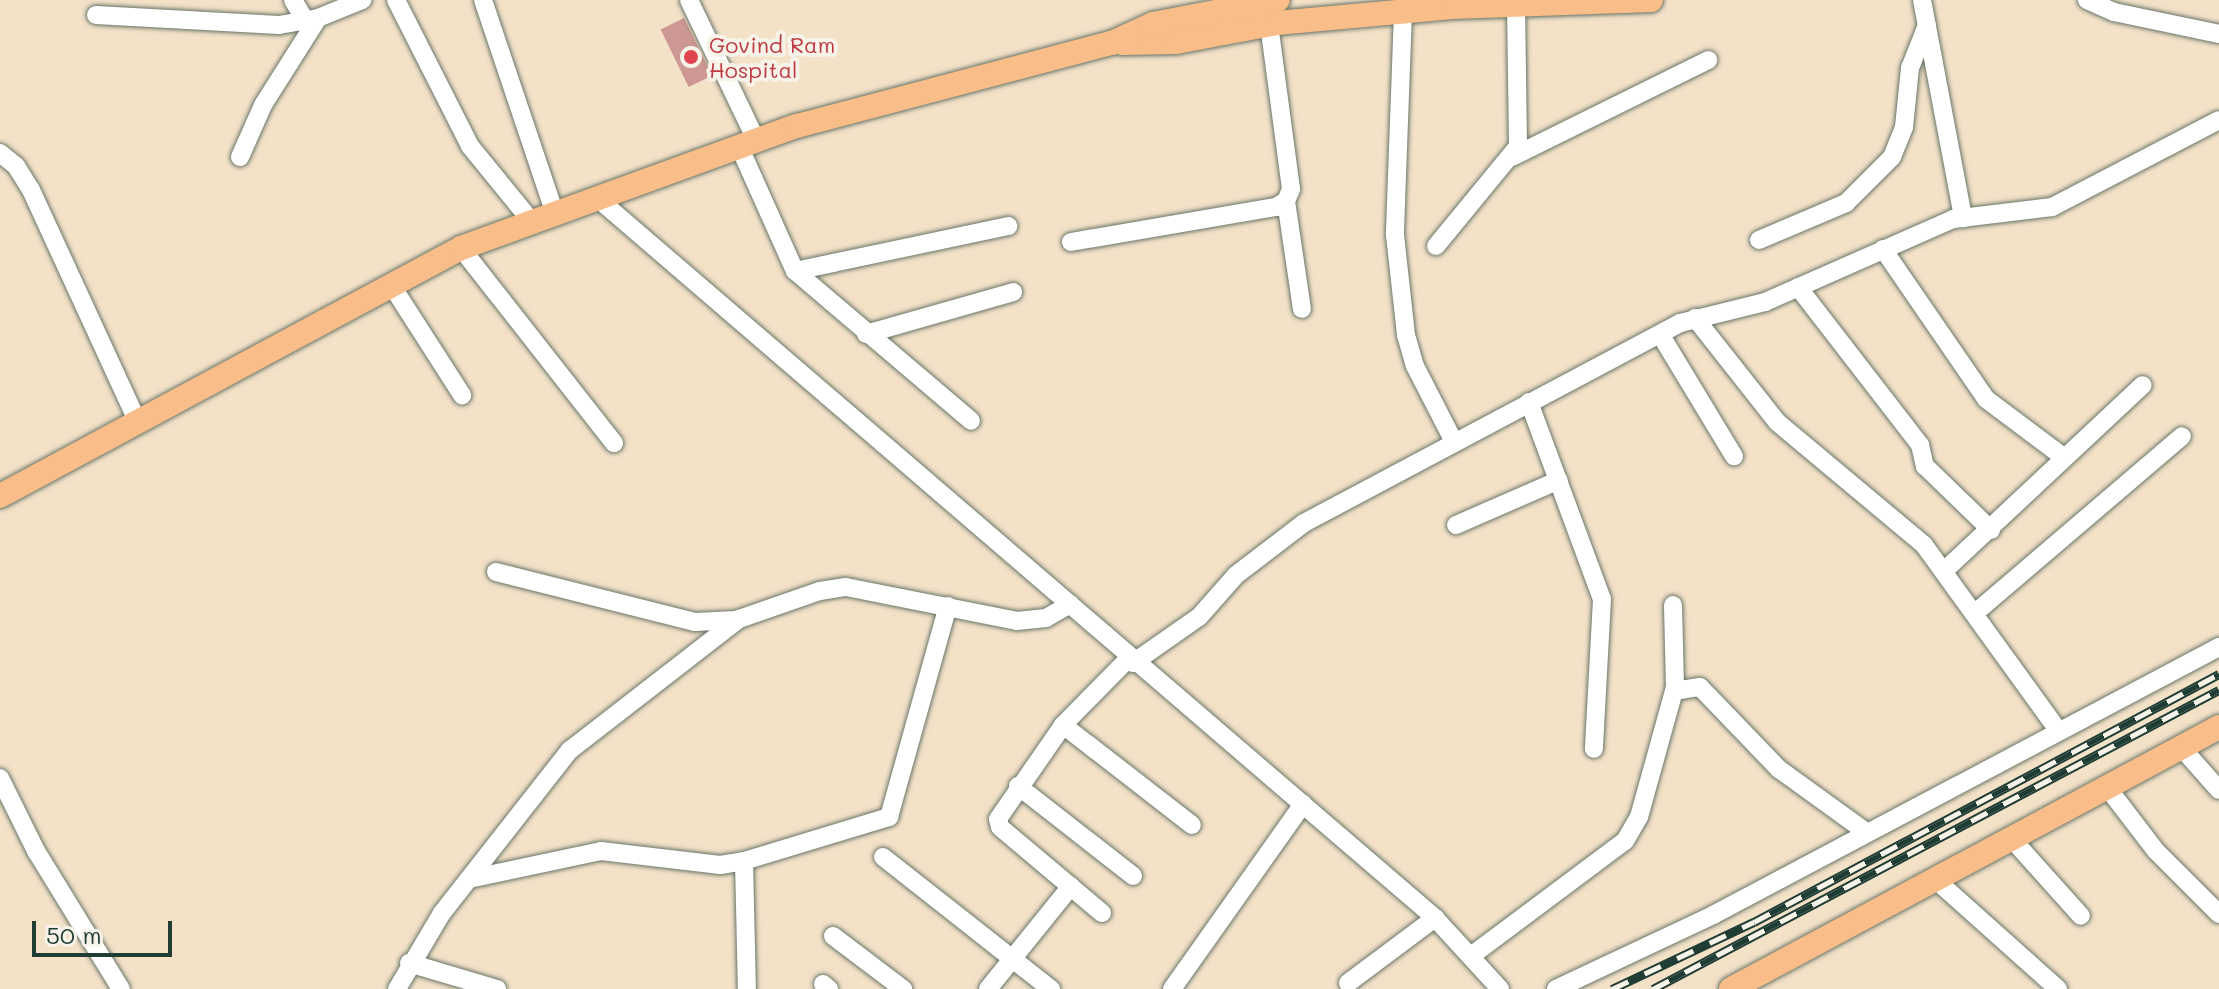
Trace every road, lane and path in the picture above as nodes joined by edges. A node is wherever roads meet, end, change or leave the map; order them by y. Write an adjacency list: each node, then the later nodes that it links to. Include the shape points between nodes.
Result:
1 (293, 0): 13 (street)
2 (362, 0): 13 (street)
3 (396, 0): 24 (street, via 470,146)
4 (483, 0): 24 (street)
5 (689, 0): 18 (street)
6 (1651, 0): 9 (main road)
7 (1922, 0): 14 (street)
8 (2087, 0): 15 (street, via 2114,12)
9 (1516, 6): 11 (main road); 21 (street, via 1519,133)
10 (1273, 10): 11 (main road); 18 (main road, via 1153,24 1112,43); 23 (street, via 1291,189)
11 (1403, 12): 46 (street, via 1395,235 1406,335 1415,366)
12 (96, 15): 13 (street, via 279,25)
13 (312, 20): 20 (street)
14 (1927, 25): 25 (street); 27 (street, via 1910,68 1904,127 1892,157 1846,203)
15 (2219, 34)
16 (1708, 60): 21 (street)
17 (2219, 120): 25 (street, via 2052,207)
18 (747, 143): 22 (main road); 32 (street)
19 (0, 153): 43 (street, via 31,190)
20 (240, 157)
21 (1512, 157): 29 (street)
22 (596, 197): 24 (main road); 56 (street)
23 (1286, 201): 28 (street, via 1276,207); 36 (street)
24 (543, 218): 30 (main road)
25 (1963, 218): 31 (street)
26 (1008, 226): 32 (street)
27 (1759, 240)
28 (1071, 242)
29 (1436, 246)
30 (461, 248): 33 (main road); 47 (street)
31 (1883, 249): 34 (street); 49 (street, via 1986,399)
32 (795, 271): 38 (street)
33 (392, 286): 41 (street); 43 (main road, via 196,395)
34 (1798, 287): 37 (street, via 1746,308); 53 (street, via 1920,445 1925,466)
35 (1013, 292): 38 (street)
36 (1302, 309)
37 (1695, 318): 39 (street); 54 (street, via 1777,422 1902,524)
38 (866, 334): 44 (street)
39 (1660, 334): 42 (street); 48 (street)
40 (2143, 385): 49 (street)
41 (462, 395)
42 (1529, 402): 46 (street); 50 (street)
43 (137, 420): 51 (main road)
44 (971, 421)
45 (2182, 436): 59 (street)
46 (1454, 442): 62 (street, via 1304,523 1236,575 1199,617)
47 (614, 443)
48 (1734, 456)
49 (2062, 456): 53 (street)
50 (1559, 480): 52 (street); 68 (street, via 1602,599)
51 (0, 496)
52 (1456, 525)
53 (1991, 530): 54 (street)
54 (1944, 571): 59 (street)
55 (496, 572): 60 (street, via 695,622)
56 (1070, 604): 58 (street, via 1032,622); 62 (street)
57 (1673, 605): 63 (street)
58 (948, 606): 60 (street, via 846,587); 78 (street, via 893,812 882,820)
59 (1975, 613): 66 (street)
60 (739, 619): 80 (street, via 570,750)
61 (2219, 647): 66 (street)
62 (1130, 661): 64 (street); 73 (street)
63 (1674, 691): 75 (street, via 1700,687 1779,769); 88 (street, via 1639,817 1625,841)
64 (1063, 725): 70 (street); 74 (street)
65 (2219, 727): 67 (main road)
66 (2058, 730): 75 (street)
67 (2181, 747): 71 (main road); 72 (street)
68 (1594, 749)
69 (0, 778): 92 (street, via 36,851)
70 (1018, 786): 79 (street); 82 (street, via 998,823)
71 (2107, 787): 76 (main road); 84 (street, via 2156,851)
72 (2219, 790)
73 (1303, 804): 86 (street); 99 (street)
74 (1192, 825)
75 (1866, 832): 101 (street, via 1713,915)
76 (2012, 839): 81 (main road); 85 (street)
77 (883, 857): 89 (street)
78 (744, 861): 80 (street, via 720,865 601,851); 95 (street)
79 (1133, 876)
80 (469, 879): 90 (street)
81 (1936, 880): 102 (main road); 103 (street)
82 (1071, 886): 83 (street); 89 (street)
83 (1102, 913)
84 (2219, 914)
85 (2081, 916)
86 (1435, 918): 88 (street); 91 (street)
87 (833, 936): 96 (street)
88 (1471, 956): 100 (street)
89 (1013, 958): 97 (street); 98 (street)
90 (409, 963): 93 (street); 94 (street)
91 (1348, 983)
92 (121, 989)
93 (397, 989)
94 (497, 989)
95 (747, 989)
96 (903, 989)
97 (988, 989)
98 (1051, 989)
99 (1172, 989)
100 (1500, 989)
101 (1556, 989)
102 (1731, 989)
103 (2058, 989)

